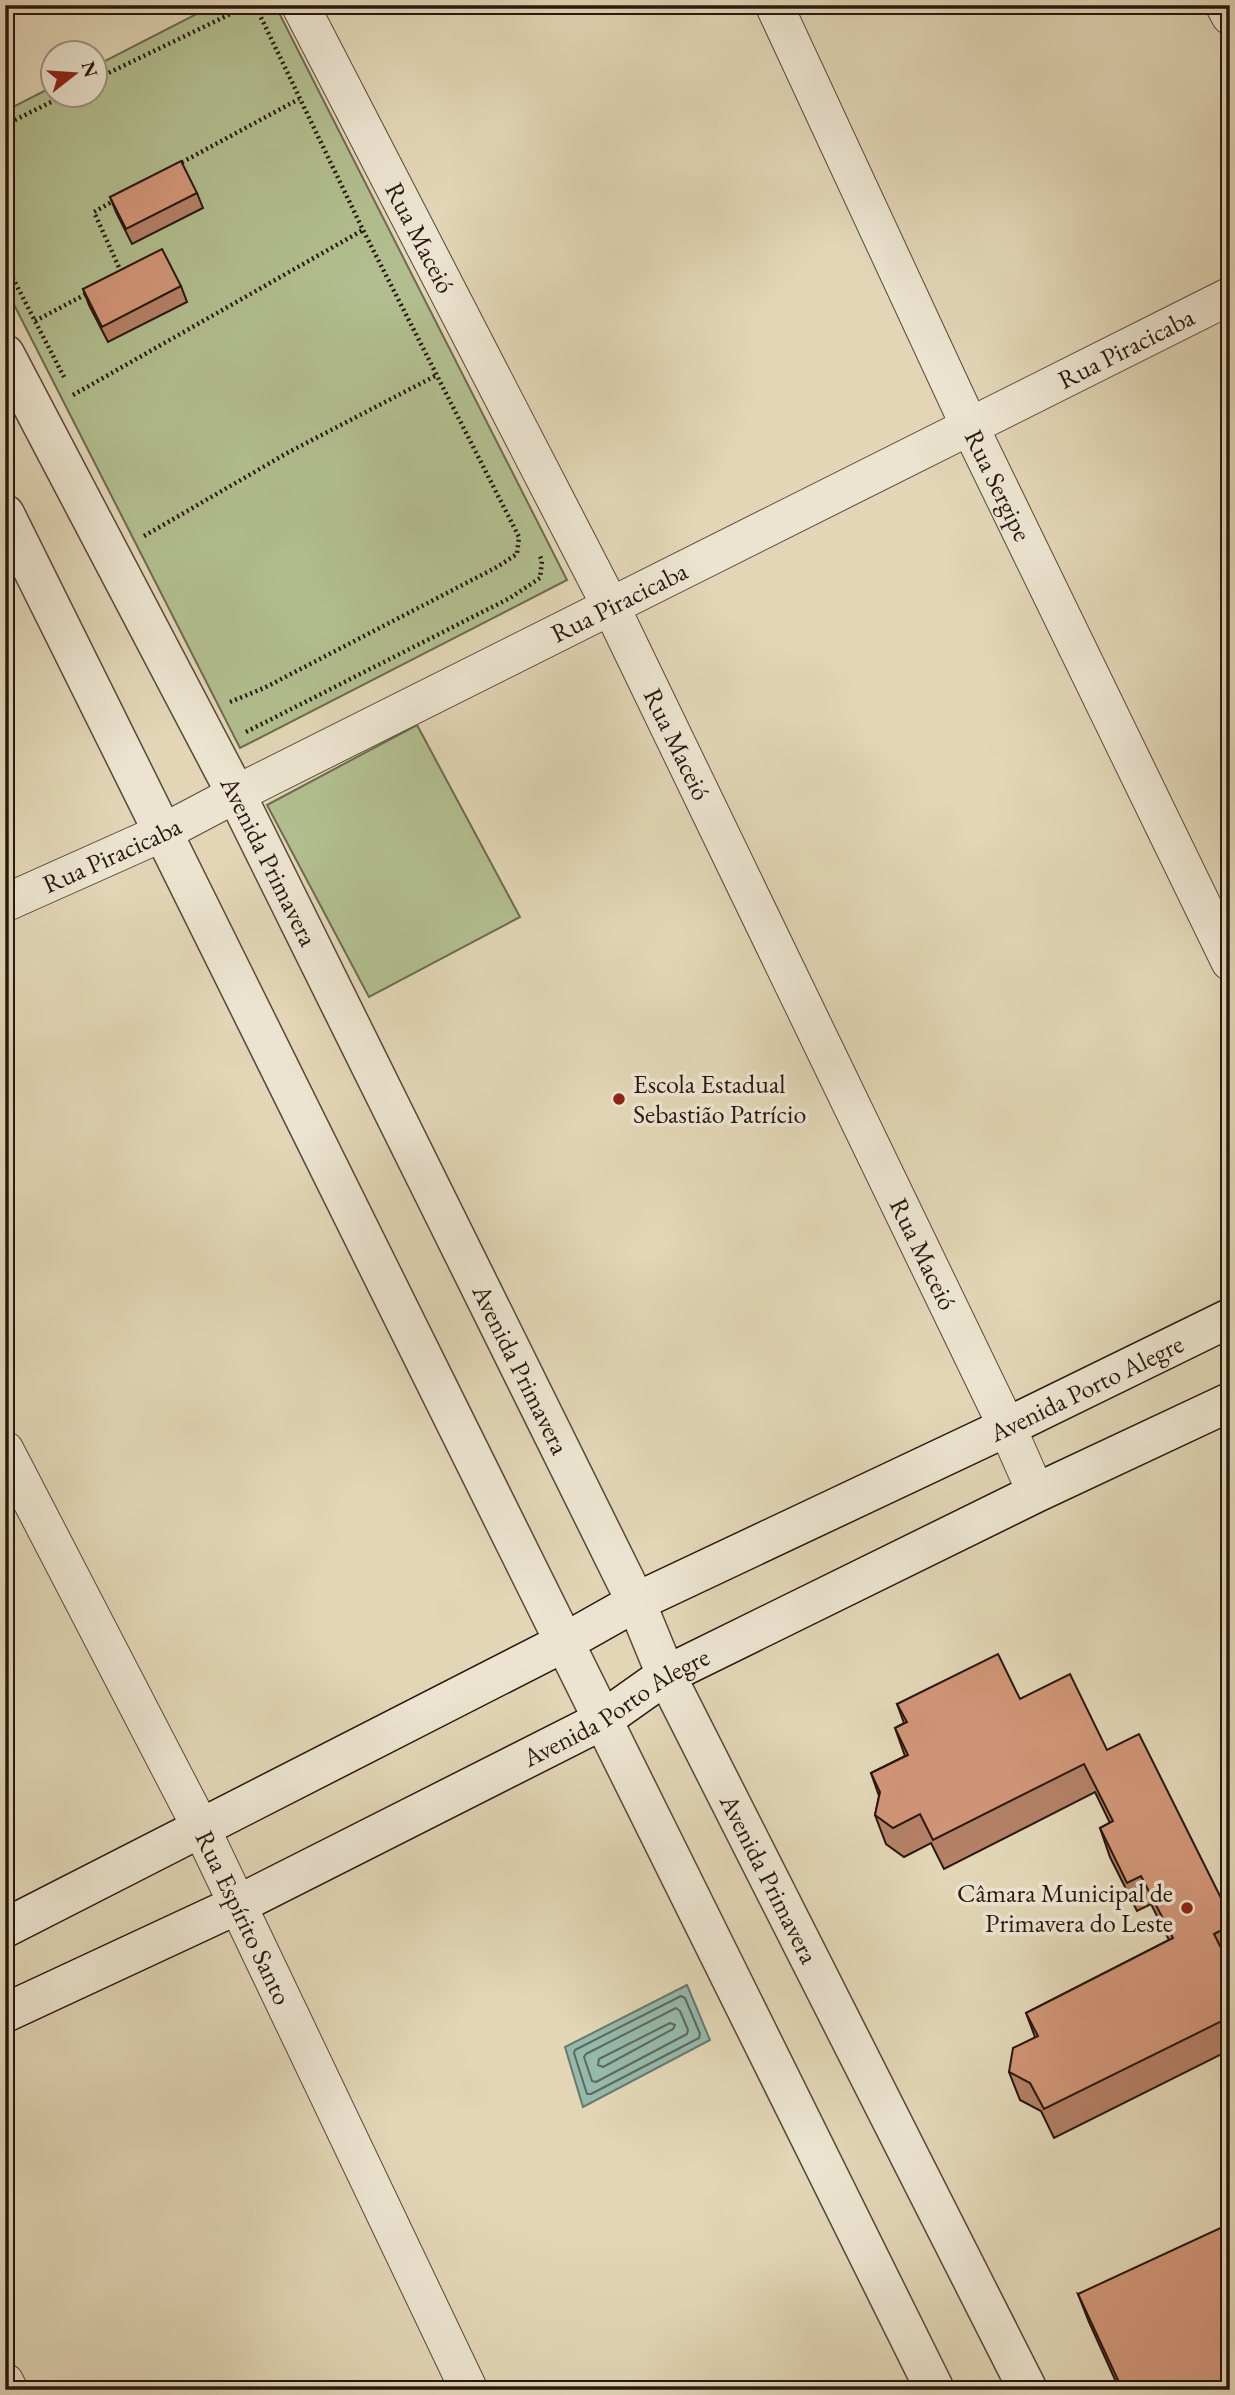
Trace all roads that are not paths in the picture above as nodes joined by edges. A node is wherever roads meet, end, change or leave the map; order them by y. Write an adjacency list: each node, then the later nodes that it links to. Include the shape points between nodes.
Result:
1 (300, 5): 9 (street, Rua Maceió)
2 (774, 5): 7 (street, Rua Sergipe)
3 (1224, 5): 4 (street)
4 (1230, 16)
5 (1230, 296): 7 (street, Rua Piracicaba)
6 (5, 354): 10 (street, Avenida Primavera)
7 (969, 425): 9 (street, Rua Piracicaba); 13 (street, Rua Sergipe)
8 (5, 514): 11 (street)
9 (611, 607): 10 (street, Rua Piracicaba); 16 (street, Rua Maceió)
10 (236, 794): 11 (street, Rua Piracicaba); 19 (street, Avenida Primavera)
11 (164, 832): 12 (street, Rua Piracicaba); 20 (street)
12 (5, 903)
13 (1230, 962)
14 (1230, 1318): 16 (street, Avenida Porto Alegre)
15 (1230, 1402): 18 (street, Avenida Porto Alegre)
16 (1007, 1427): 18 (street, Rua Maceió); 19 (street, Avenida Porto Alegre)
17 (5, 1450): 23 (street, Rua Espírito Santo)
18 (1036, 1493): 21 (street, Avenida Porto Alegre)
19 (636, 1602): 20 (street, Avenida Porto Alegre); 21 (street, Avenida Primavera)
20 (565, 1642): 22 (street); 23 (street, Avenida Porto Alegre)
21 (666, 1675): 22 (street, Avenida Porto Alegre); 31 (street, Avenida Primavera)
22 (601, 1721): 24 (street, Avenida Porto Alegre); 30 (street)
23 (201, 1828): 24 (street, Rua Espírito Santo); 25 (street, Avenida Porto Alegre)
24 (237, 1905): 26 (street, Avenida Porto Alegre); 29 (street, Rua Espírito Santo)
25 (5, 1928)
26 (5, 2013)
27 (5, 2382): 28 (street)
28 (9, 2390)
29 (469, 2390)
30 (934, 2390)
31 (1028, 2390)

